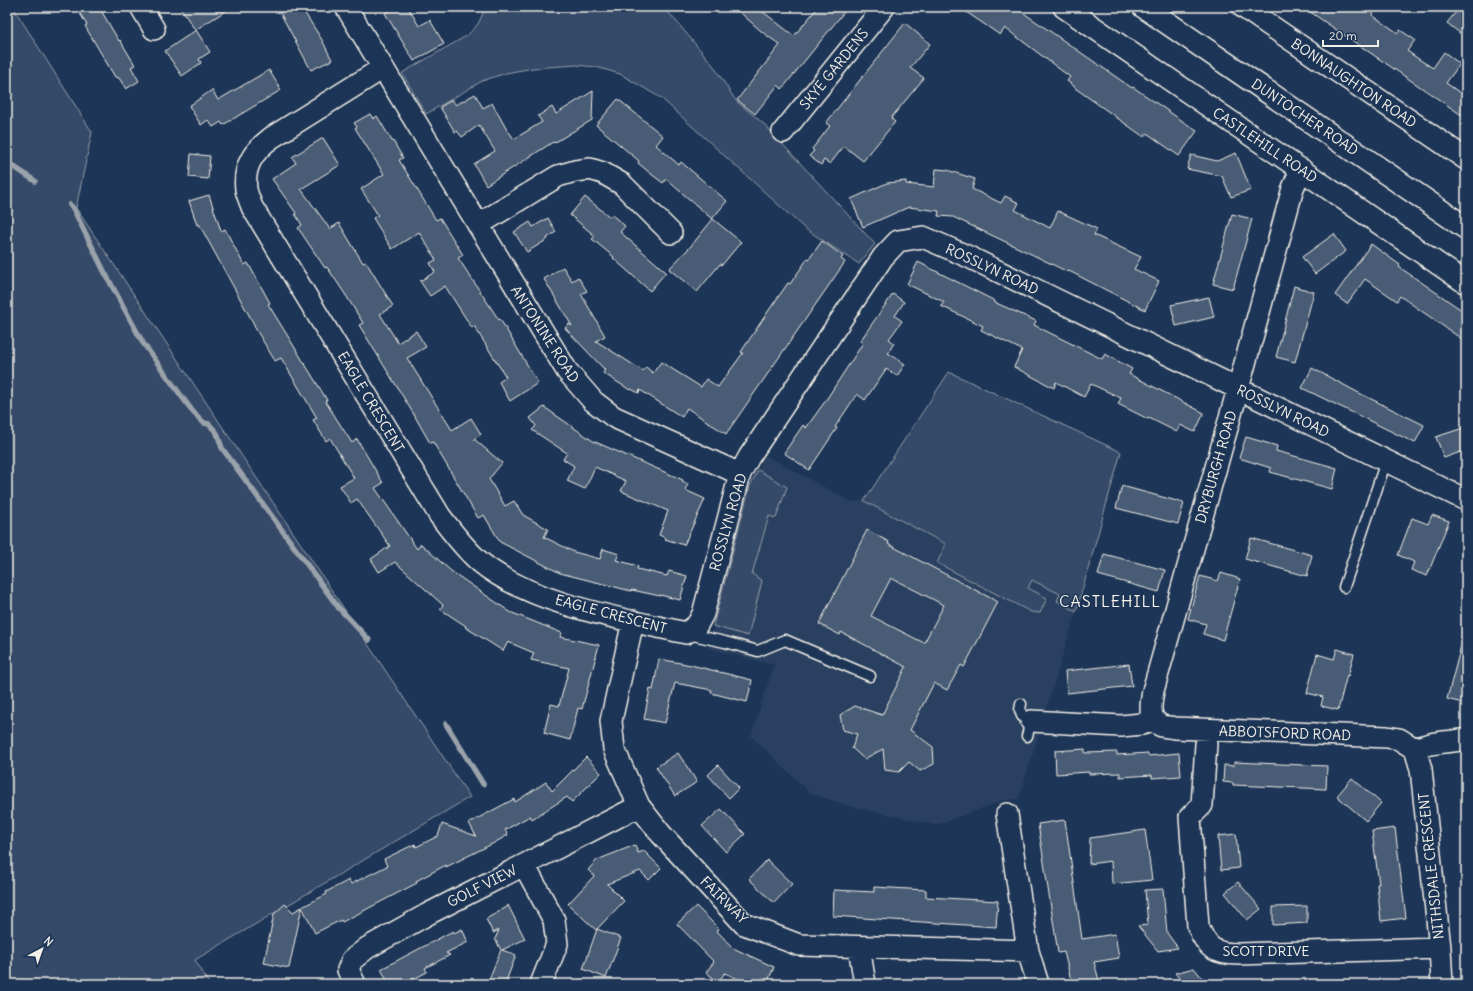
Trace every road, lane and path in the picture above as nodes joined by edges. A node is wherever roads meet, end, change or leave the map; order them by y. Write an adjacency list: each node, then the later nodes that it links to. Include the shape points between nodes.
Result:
1 (346, 7): 8 (street, ANTONINE ROAD)
2 (884, 7): 9 (street, SKYE GARDENS)
3 (1064, 7): 11 (street, CASTLEHILL ROAD)
4 (1144, 7): 13 (main road, DUNTOCHER ROAD)
5 (1243, 7): 10 (street, BONNAUGHTON ROAD)
6 (144, 8): 7 (street)
7 (154, 29)
8 (383, 68): 12 (street, ANTONINE ROAD); 22 (street, EAGLE CRESCENT, via 259,147 251,158 246,175 246,190 252,206 440,516 458,540 480,562 530,590 570,605)
9 (783, 132)
10 (1466, 159)
11 (1301, 169): 15 (street, CASTLEHILL ROAD); 16 (street, DRYBURGH ROAD, via 1293,188)
12 (478, 225): 14 (street, via 558,176 590,170 603,173 622,184); 18 (street, ANTONINE ROAD, via 567,371 593,401 614,417)
13 (1466, 228)
14 (671, 233)
15 (1466, 283)
16 (1238, 389): 17 (street, ROSSLYN ROAD); 18 (street, ROSSLYN ROAD, via 923,237 898,242 879,262); 26 (street, DRYBURGH ROAD, via 1153,691 1150,711)
17 (1386, 461): 19 (street, ROSSLYN ROAD); 20 (lane)
18 (740, 474): 21 (street, ROSSLYN ROAD)
19 (1466, 500)
20 (1344, 587)
21 (703, 614): 23 (street, EAGLE CRESCENT, via 697,625)
22 (633, 621): 23 (street, EAGLE CRESCENT); 30 (street, FAIRWAY, via 611,721 614,749)
23 (686, 633): 24 (lane, via 758,651 785,640)
24 (870, 676)
25 (1026, 720): 26 (street, via 1121,726)
26 (1154, 720): 29 (street, ABBOTSFORD ROAD, via 1161,726 1175,728 1387,737 1399,739)
27 (1466, 739): 29 (street, via 1422,745)
28 (1206, 744): 34 (street, SCOTT DRIVE, via 1202,805 1190,817 1198,926 1203,939 1212,949 1231,954)
29 (1415, 749): 34 (street, NITHSDALE CRESCENT, via 1421,769)
30 (639, 806): 32 (street, GOLF VIEW); 33 (street, FAIRWAY, via 661,834 744,924 798,945)
31 (1006, 814): 35 (street)
32 (524, 865): 36 (street, GOLF VIEW, via 367,948 352,960 348,970); 37 (street, via 554,920 557,944)
33 (859, 947): 35 (street, FAIRWAY); 38 (street)
34 (1440, 948): 40 (street, NITHSDALE CRESCENT)
35 (1028, 951): 39 (street)
36 (355, 984)
37 (541, 984)
38 (865, 984)
39 (1038, 984)
40 (1442, 984)

